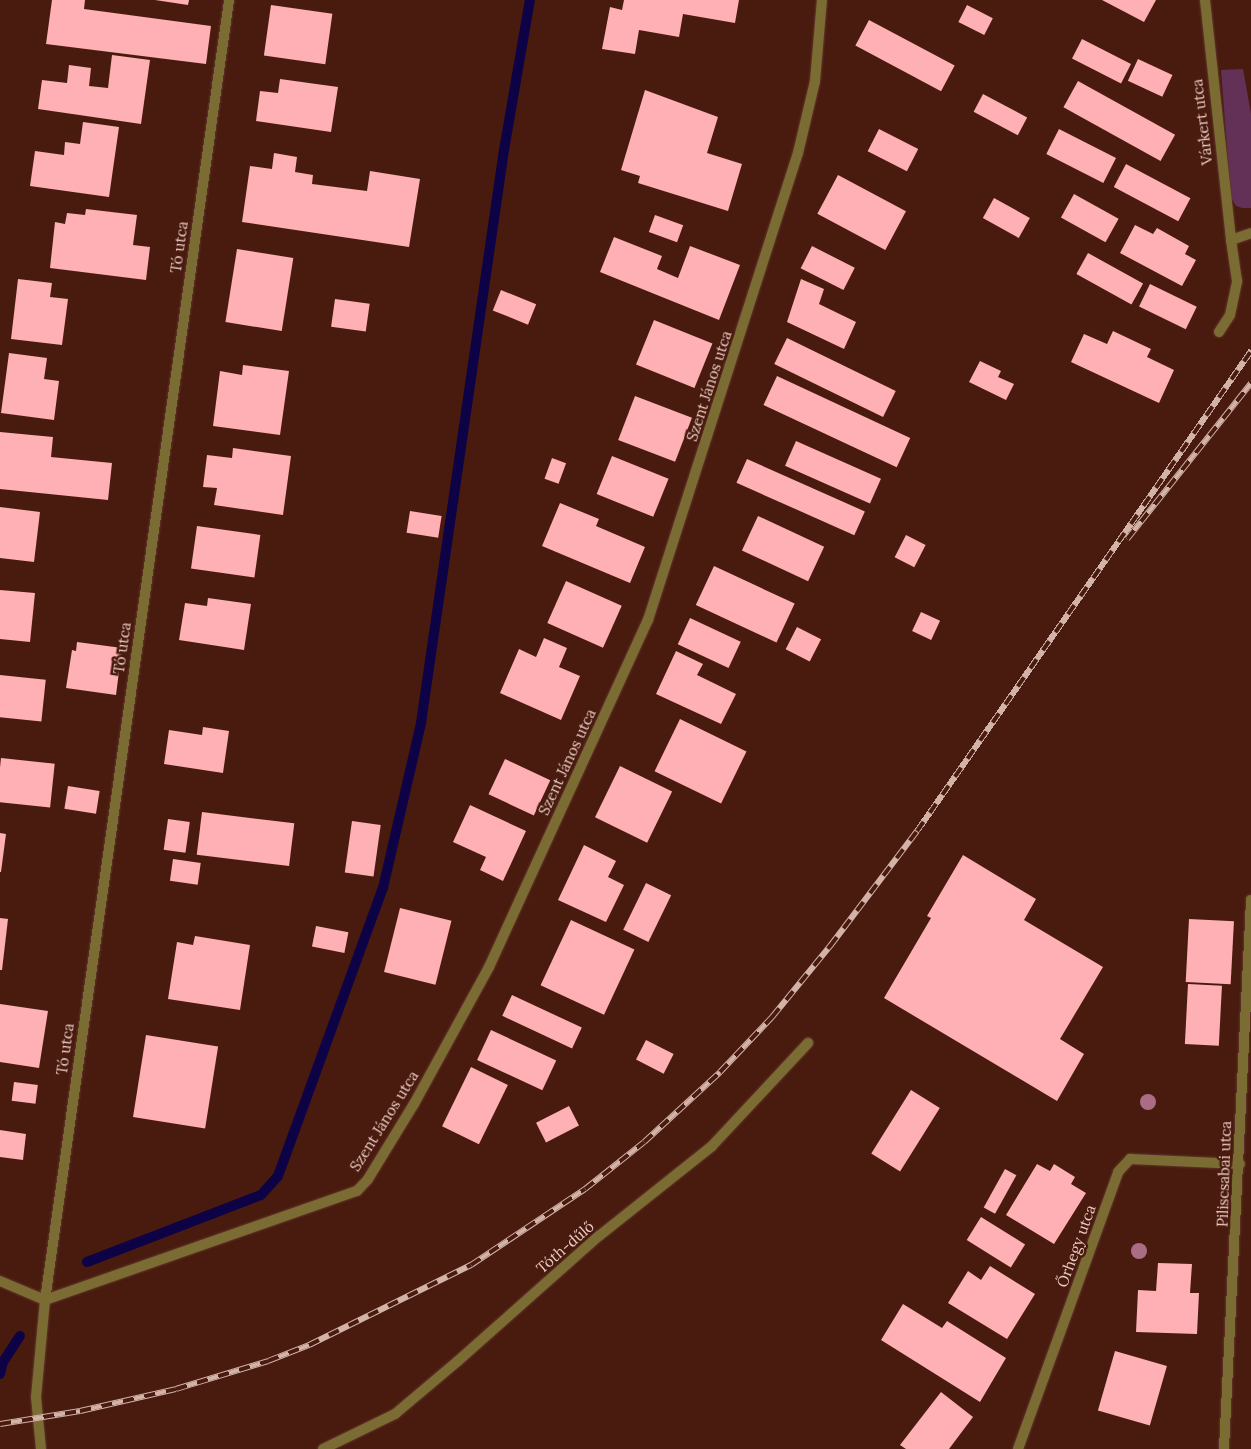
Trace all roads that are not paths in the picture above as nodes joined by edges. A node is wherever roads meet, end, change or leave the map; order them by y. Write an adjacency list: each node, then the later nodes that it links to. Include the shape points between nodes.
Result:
1 (229, 0): 11 (street, Tó utca)
2 (822, 0): 11 (street, Szent János utca, via 815,81 798,153 648,620 490,967 414,1104 368,1179 357,1191)
3 (1205, 0): 5 (street, Várkert utca)
4 (1251, 233): 5 (street)
5 (1231, 240): 6 (street, Várkert utca, via 1237,281 1230,315)
6 (1219, 332)
7 (1251, 900): 9 (street, Piliscsabai utca)
8 (808, 1043): 13 (street, Tóth-dűlő, via 712,1146 599,1236 395,1414)
9 (1240, 1164): 14 (street, Őrhegy utca, via 1130,1160 1118,1172); 15 (street, Piliscsabai utca)
10 (0, 1281): 11 (street)
11 (45, 1300): 12 (street, Tó utca, via 36,1397)
12 (41, 1449)
13 (323, 1449)
14 (1018, 1449)
15 (1224, 1449)

